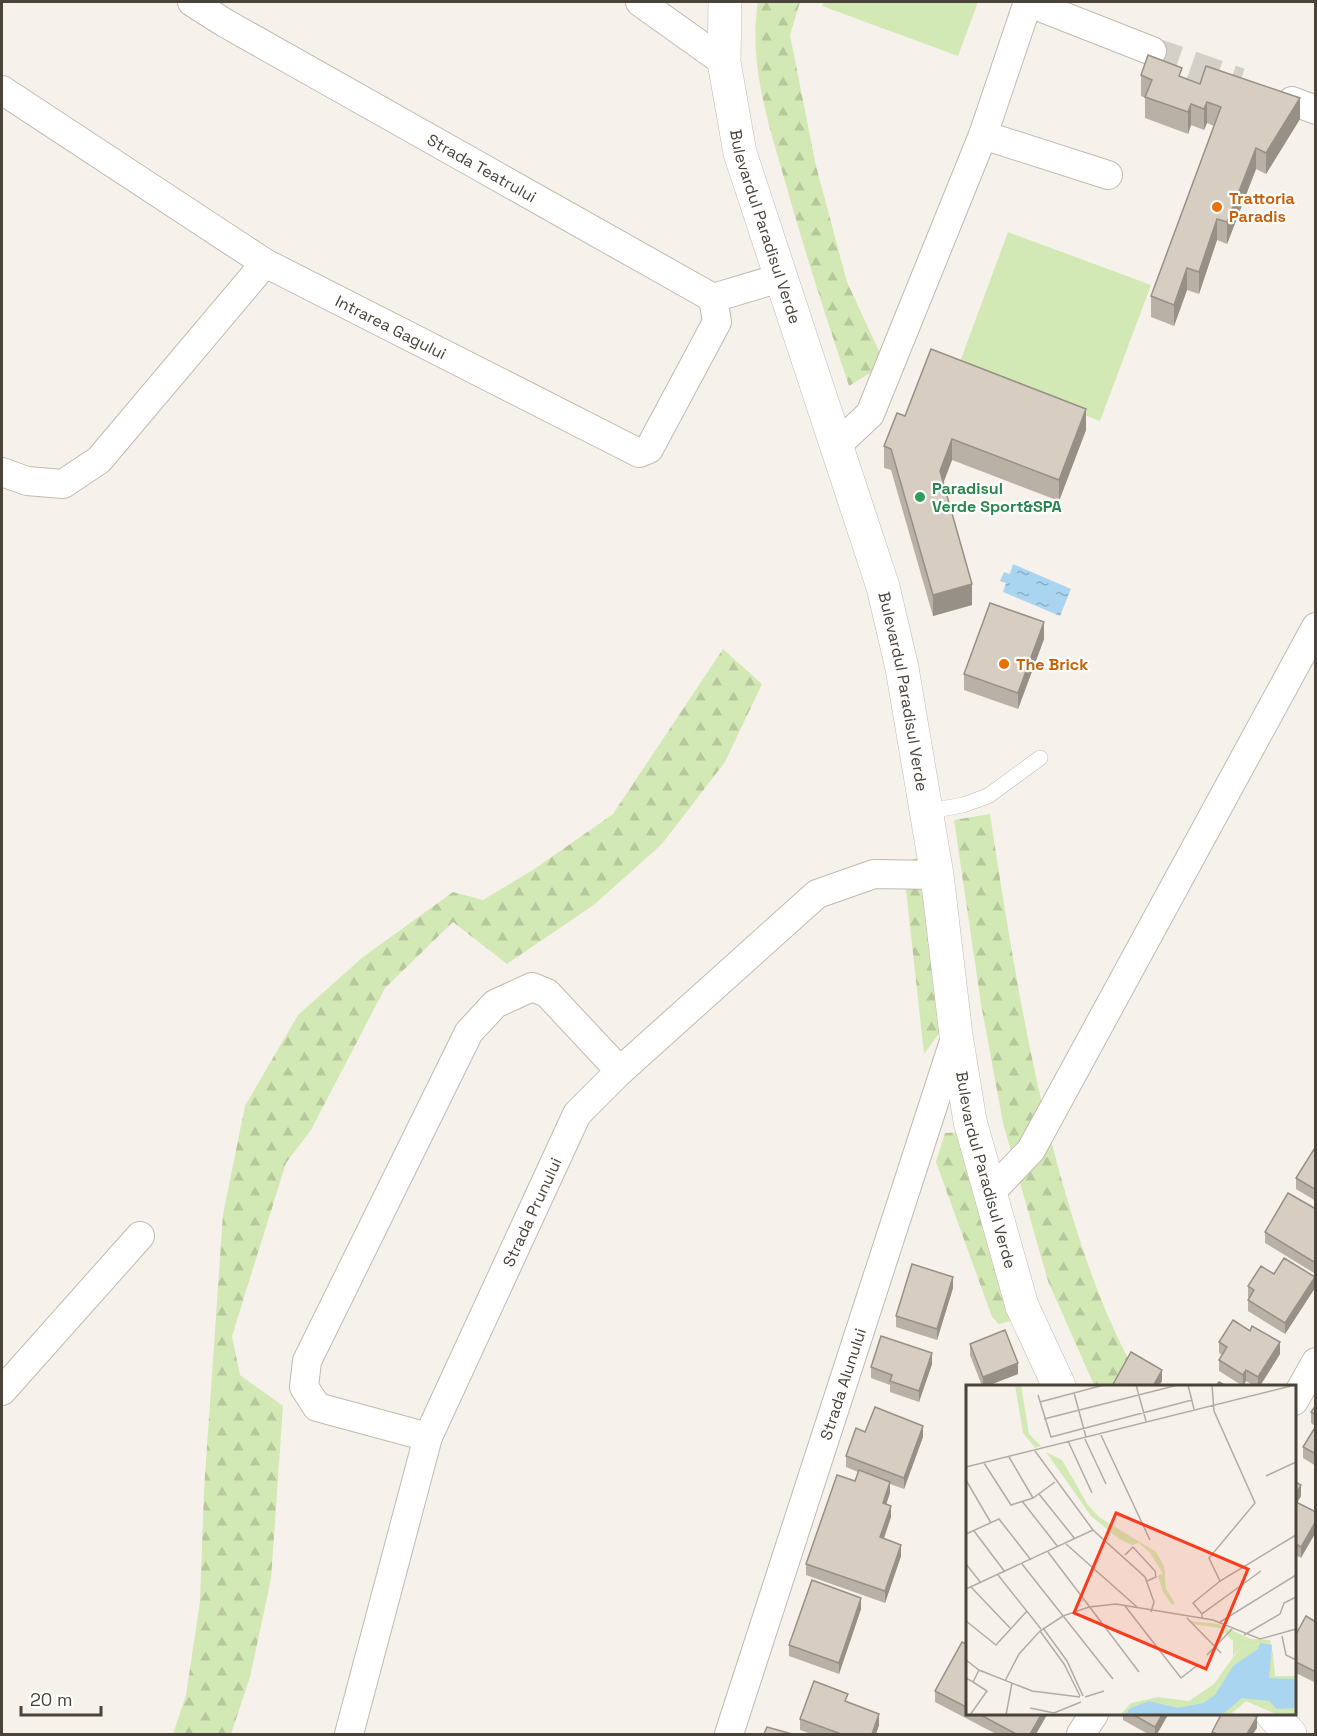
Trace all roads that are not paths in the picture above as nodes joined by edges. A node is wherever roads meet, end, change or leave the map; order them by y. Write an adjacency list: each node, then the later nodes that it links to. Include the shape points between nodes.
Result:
1 (192, 2): 12 (street, Strada Teatrului)
2 (640, 2): 6 (street)
3 (725, 2): 6 (street, Bulevardul Paradisul Verde)
4 (1028, 2): 5 (street); 8 (street)
5 (1152, 51)
6 (724, 62): 11 (street, Bulevardul Paradisul Verde, via 740,153)
7 (2, 90): 10 (street, Intrarea Gagului)
8 (983, 135): 9 (street); 13 (street, via 870,414)
9 (1108, 175)
10 (265, 263): 12 (street, Intrarea Gagului, via 639,453 649,449 717,322); 14 (street, via 99,460 63,484 27,481)
11 (780, 278): 12 (street); 13 (street, Bulevardul Paradisul Verde)
12 (713, 298)
13 (835, 447): 17 (street, Bulevardul Paradisul Verde, via 885,599 902,668)
14 (2, 472)
15 (1316, 627): 21 (street, via 1031,1150)
16 (1040, 758): 17 (lane, via 988,796)
17 (926, 812): 18 (street, Bulevardul Paradisul Verde)
18 (936, 875): 19 (street, Bulevardul Paradisul Verde); 20 (street, Strada Prunului, via 874,874 816,894)
19 (956, 1035): 21 (street, Bulevardul Paradisul Verde, via 970,1121); 31 (street, Strada Alunului)
20 (620, 1071): 27 (street, Strada Prunului, via 577,1114); 27 (street, via 547,993 532,987 495,1004 469,1032 307,1361 304,1387 317,1407)
21 (991, 1192): 24 (street, Bulevardul Paradisul Verde, via 1022,1306)
22 (141, 1236): 25 (street)
23 (1316, 1362): 26 (street)
24 (1059, 1385)
25 (2, 1391)
26 (1296, 1397)
27 (428, 1437): 30 (street, Strada Prunului)
28 (1093, 1715): 32 (street)
29 (1274, 1715): 33 (street)
30 (349, 1734)
31 (729, 1734)
32 (1081, 1734)
33 (1290, 1734)

